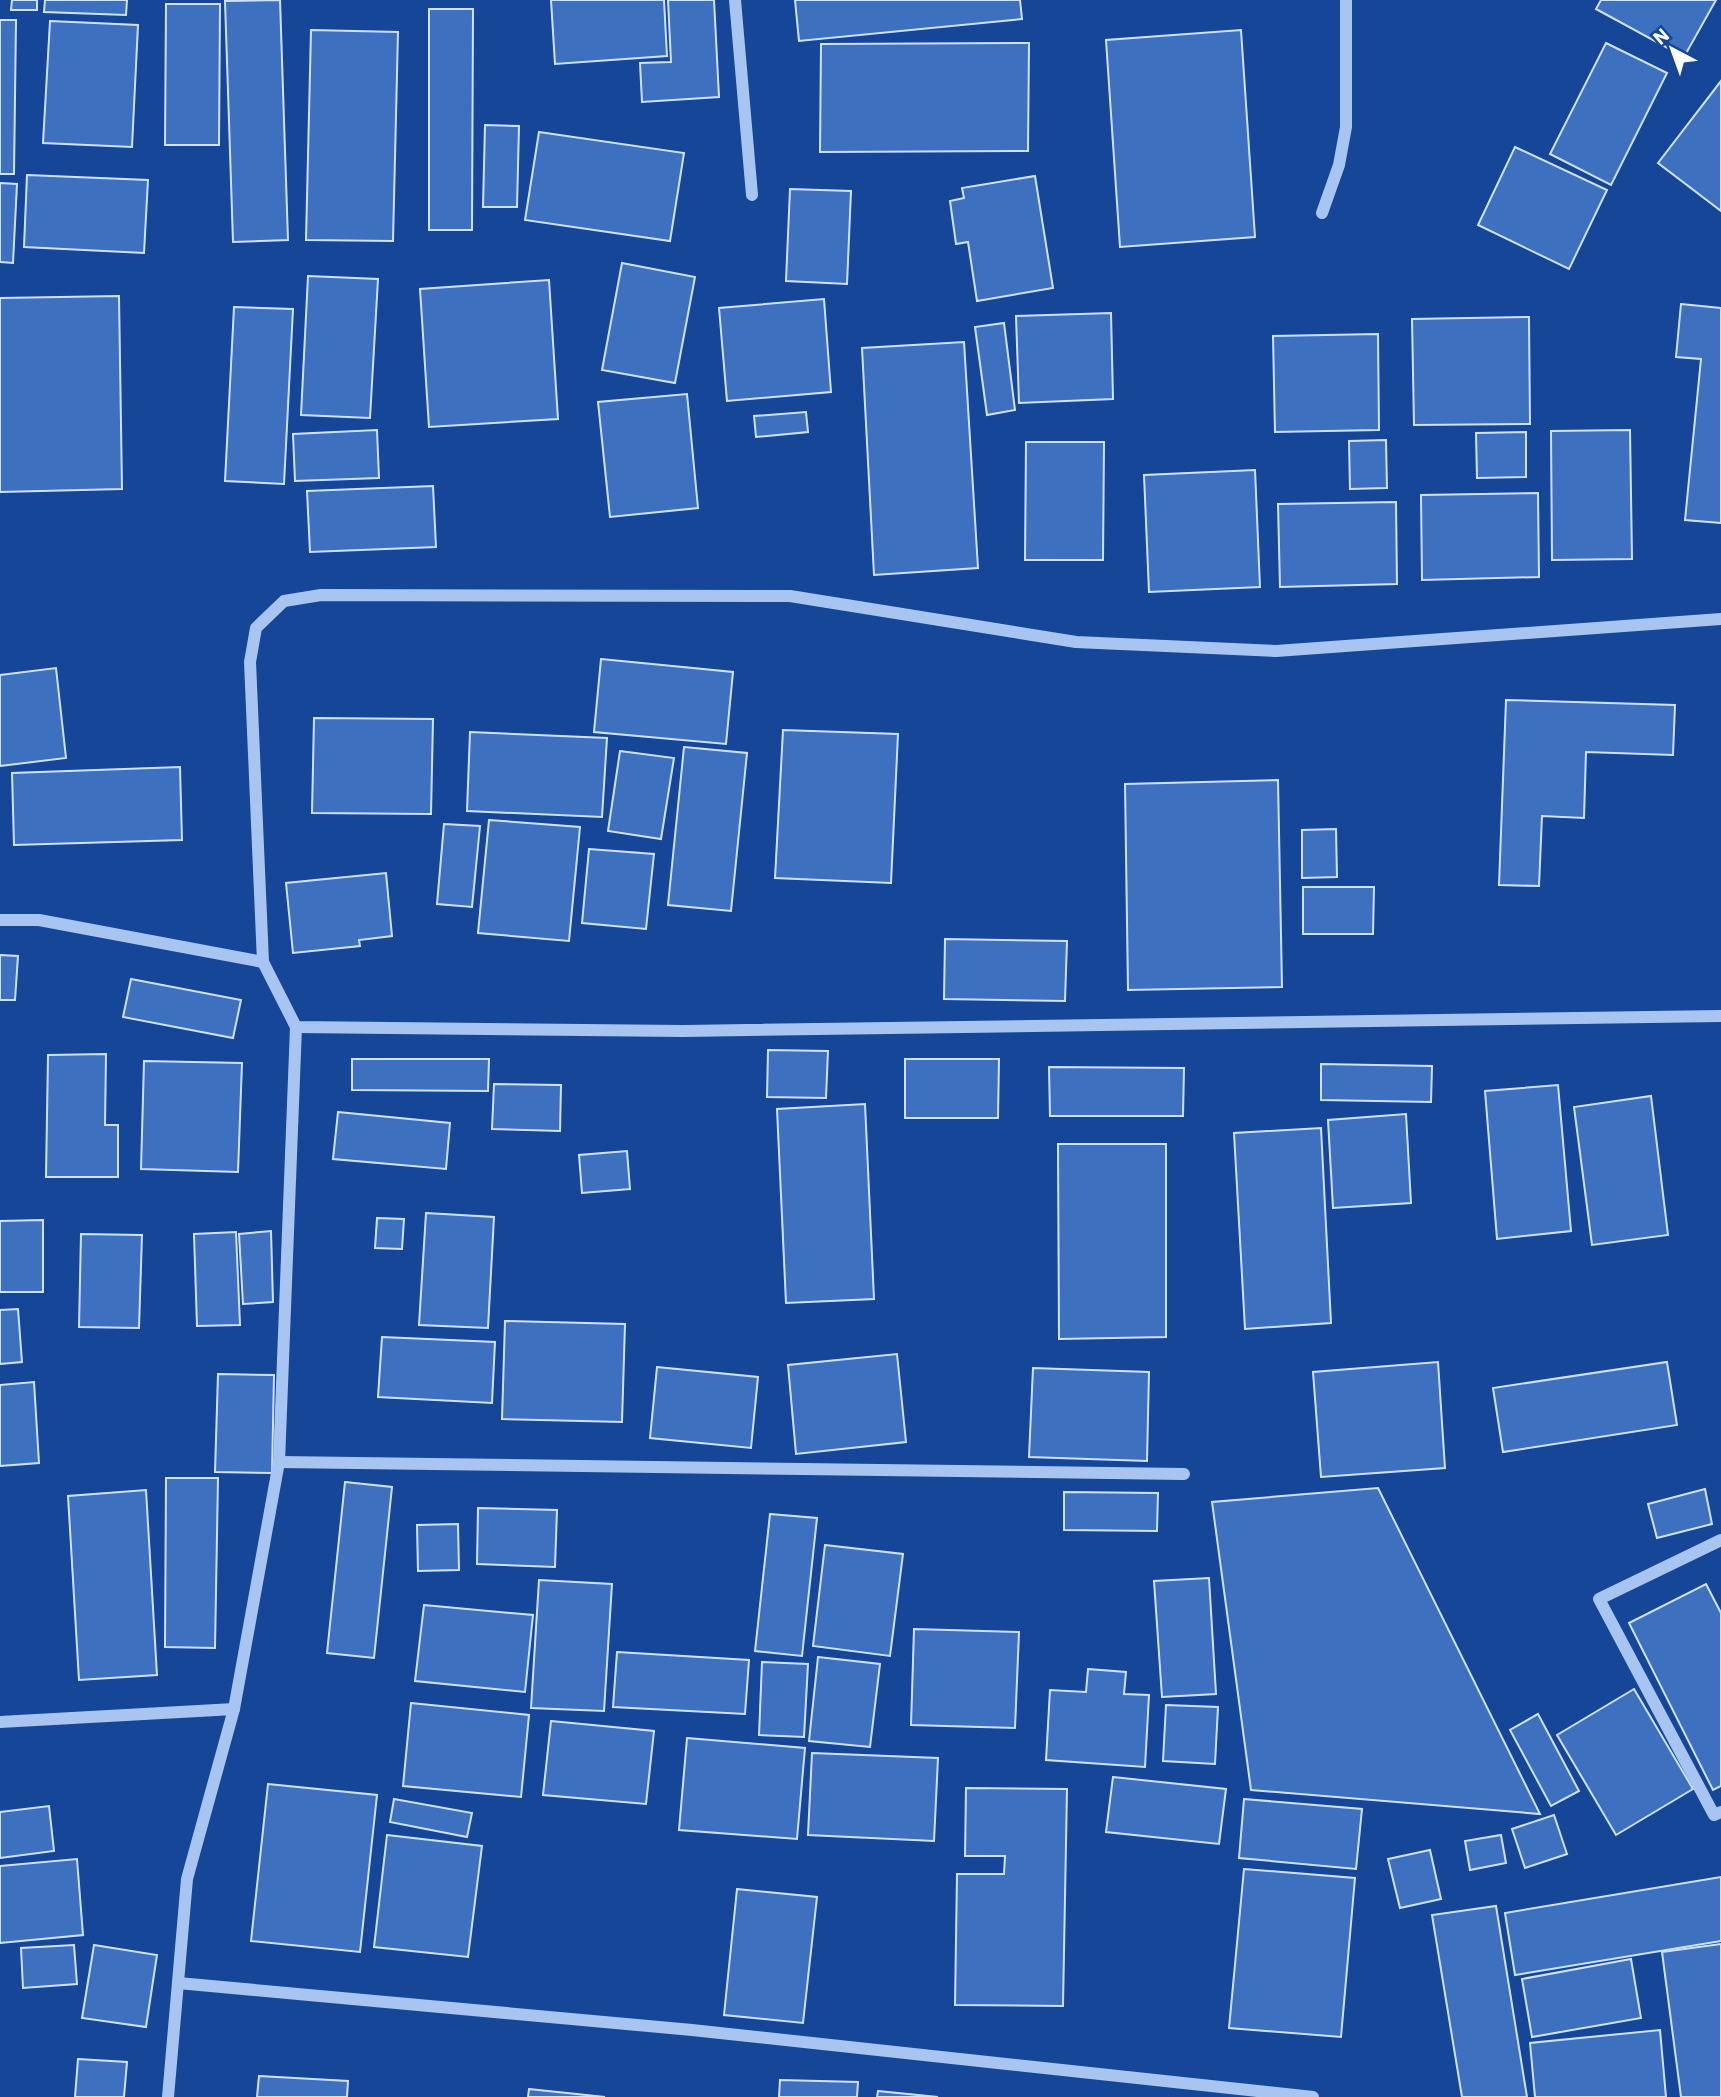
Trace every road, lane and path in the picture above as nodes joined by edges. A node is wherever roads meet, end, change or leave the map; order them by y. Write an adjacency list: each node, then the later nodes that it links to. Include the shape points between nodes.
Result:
1 (735, 0): 3 (street)
2 (1346, 0): 4 (street, via 1346,127)
3 (752, 195)
4 (1322, 213)
5 (1721, 619): 7 (street, via 1276,651 1076,642 790,596 321,594 284,601 256,628 250,662)
6 (0, 920): 7 (street, via 39,920)
7 (262, 962): 9 (street)
8 (1721, 1016): 9 (street, via 682,1031)
9 (296, 1027): 10 (street)
10 (279, 1462): 11 (street); 13 (street)
11 (1184, 1474)
12 (1721, 1540): 15 (street, via 1599,1599 1714,1815)
13 (234, 1709): 14 (street); 16 (street, via 187,1879)
14 (0, 1722)
15 (1721, 1812)
16 (177, 1983): 17 (street); 18 (street, via 692,2030)
17 (168, 2097)
18 (1313, 2097)

